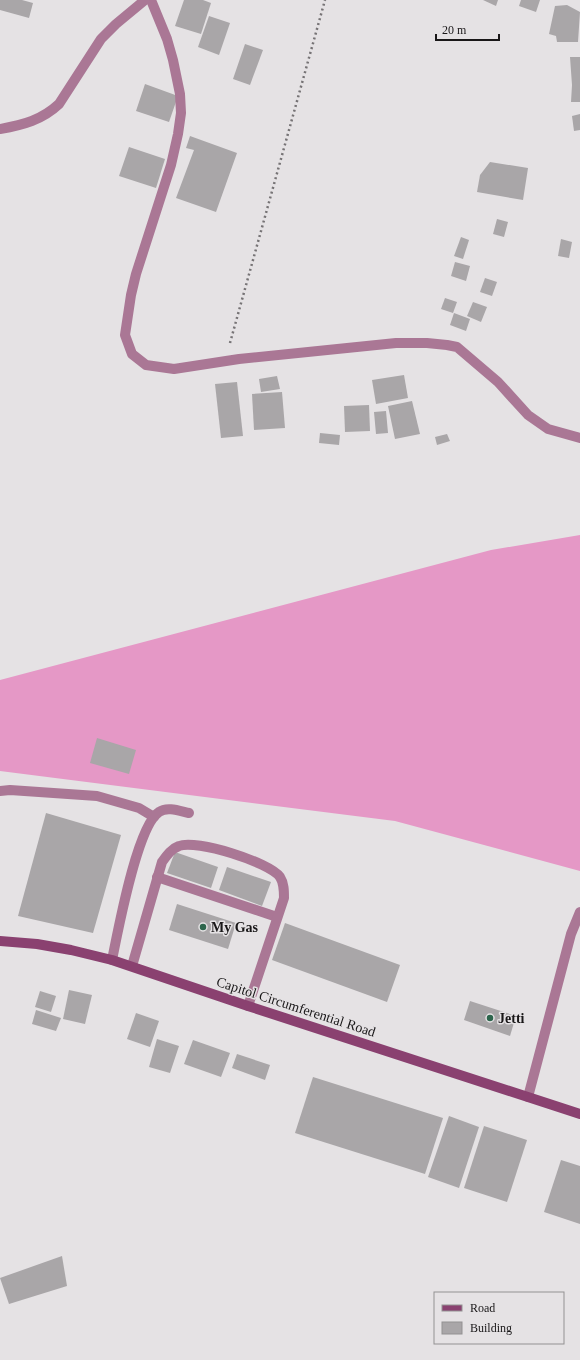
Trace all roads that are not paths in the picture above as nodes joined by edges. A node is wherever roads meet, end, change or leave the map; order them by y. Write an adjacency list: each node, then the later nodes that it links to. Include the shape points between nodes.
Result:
1 (145, 0): 3 (street, via 100,40 59,104 37,120)
2 (151, 0): 4 (street, via 173,60 181,113 171,165 131,295 124,335 132,354 146,365 174,369 239,359 396,343 447,345 457,347 498,382 528,414 548,428)
3 (0, 129)
4 (580, 438)
5 (0, 791): 7 (street, via 97,796 139,808)
6 (189, 813): 7 (street, via 166,809)
7 (154, 817): 12 (street, via 141,840)
8 (157, 877): 10 (street); 10 (street, via 169,851 180,845 197,845 220,850 269,867 280,877 284,898); 13 (street)
9 (580, 912): 15 (street)
10 (277, 917): 14 (street)
11 (0, 941): 12 (main road, Capitol Circumferential Road, via 37,944)
12 (112, 960): 13 (main road, Capitol Circumferential Road)
13 (132, 966): 14 (main road, Capitol Circumferential Road)
14 (248, 1006): 15 (main road, Capitol Circumferential Road)
15 (528, 1097): 16 (main road, Capitol Circumferential Road)
16 (580, 1114)

